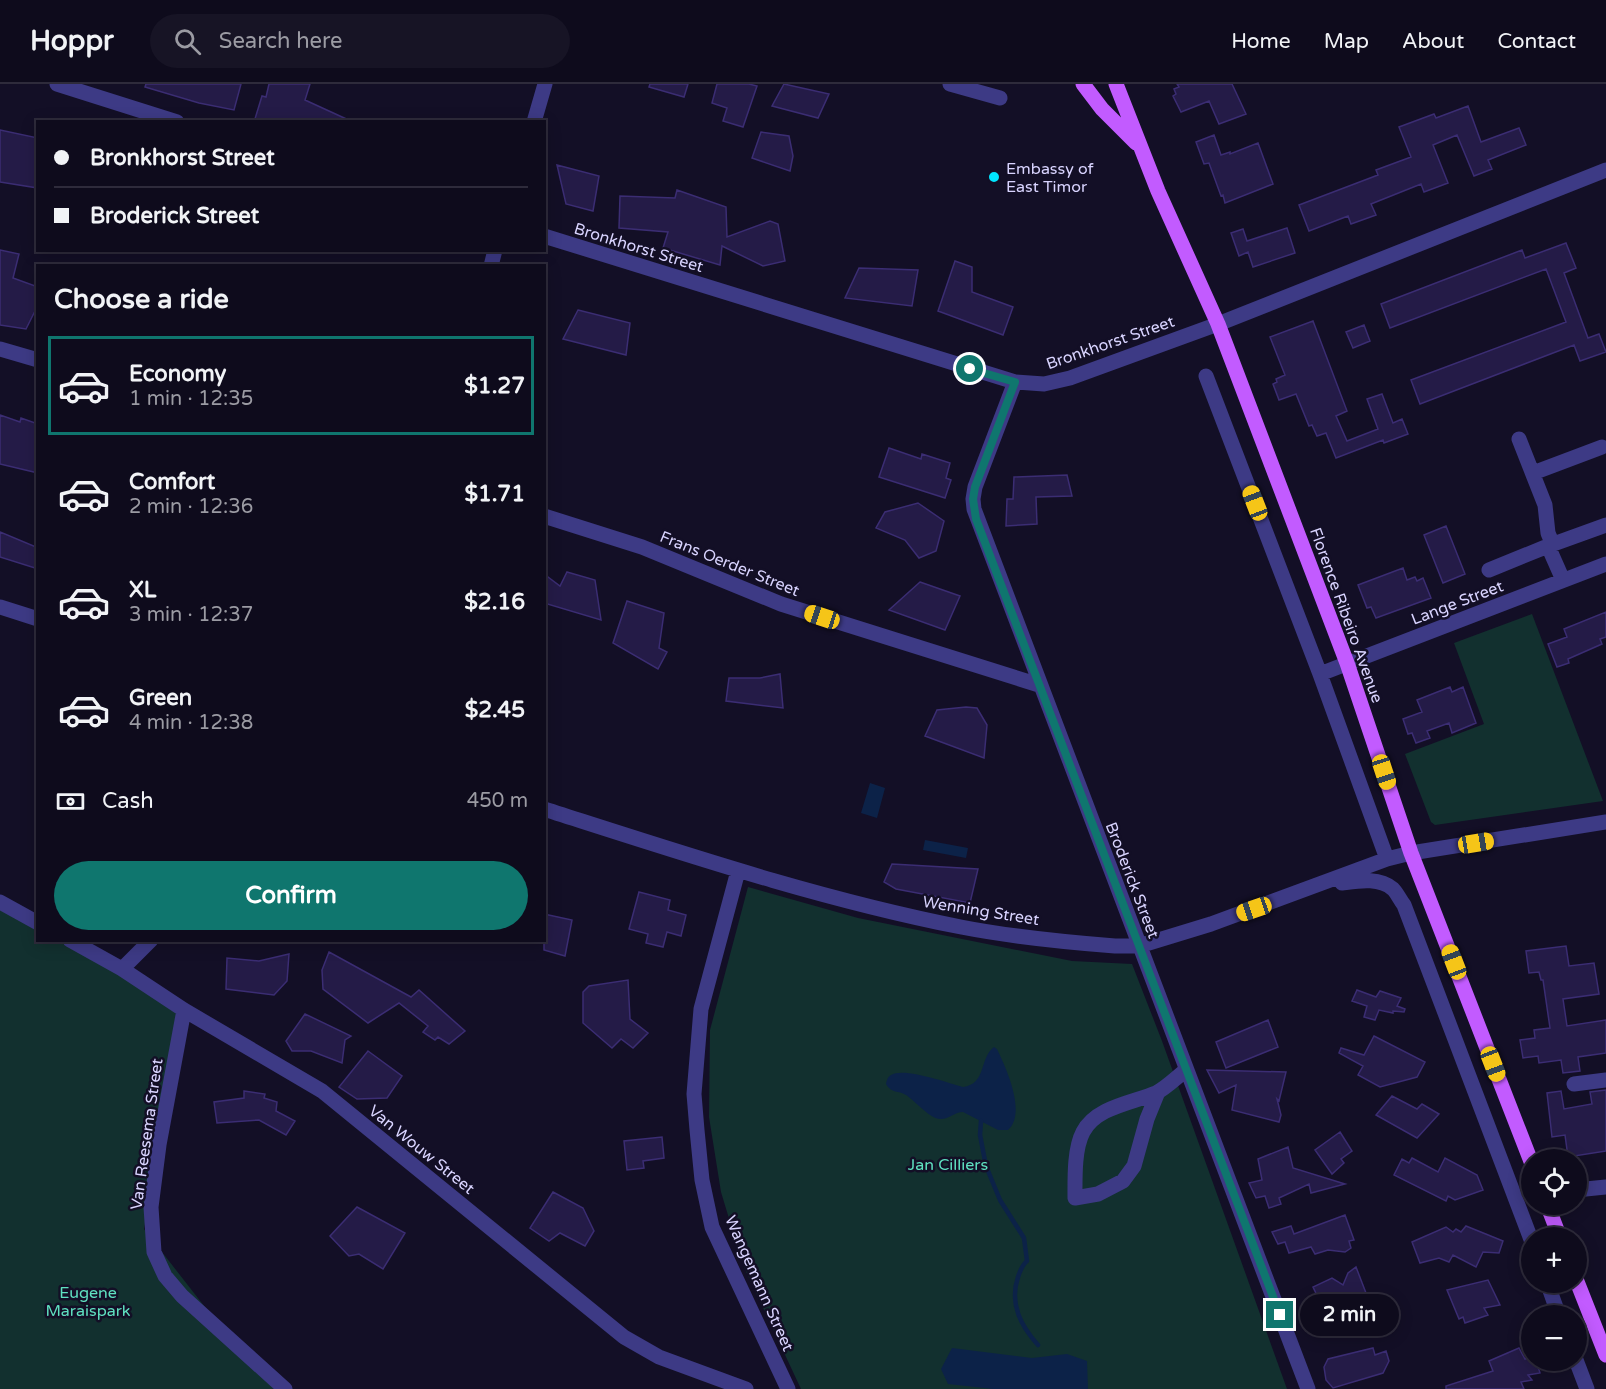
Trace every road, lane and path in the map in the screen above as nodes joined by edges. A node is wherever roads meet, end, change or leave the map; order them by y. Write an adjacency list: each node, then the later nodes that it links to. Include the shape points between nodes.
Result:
1 (57, 84): 7 (street)
2 (545, 84): 8 (street)
3 (950, 84): 6 (street)
4 (1083, 84): 9 (main road)
5 (1116, 84): 9 (main road, Florence Ribeiro Avenue)
6 (1000, 98)
7 (171, 120)
8 (535, 120)
9 (1140, 148): 12 (main road, Florence Ribeiro Avenue)
10 (1606, 170): 12 (street, Bronkhorst Street)
11 (546, 237): 16 (street, Bronkhorst Street)
12 (1218, 324): 16 (street, Bronkhorst Street, via 1064,380 1044,384); 28 (main road, Florence Ribeiro Avenue)
13 (0, 349): 14 (street)
14 (36, 359)
15 (1206, 376): 29 (street)
16 (1015, 382): 30 (street, Broderick Street, via 973,499 976,519)
17 (1519, 438): 19 (street)
18 (1602, 447): 19 (street)
19 (1533, 473): 22 (street, via 1547,510)
20 (546, 517): 30 (street, Frans Oerder Street, via 642,547 781,604)
21 (1606, 525): 22 (street)
22 (1551, 546): 24 (street); 25 (street)
23 (1606, 564): 25 (street, Lange Street)
24 (1489, 570)
25 (1563, 580): 28 (street, Lange Street)
26 (0, 607): 27 (street)
27 (36, 618)
28 (1347, 663): 29 (street, Lange Street); 33 (main road, Florence Ribeiro Avenue)
29 (1320, 674): 34 (street)
30 (1039, 685): 41 (street, Broderick Street)
31 (546, 810): 35 (street, Wenning Street)
32 (1606, 822): 33 (street, Wenning Street)
33 (1411, 853): 34 (street, Wenning Street); 48 (main road, Florence Ribeiro Avenue)
34 (1387, 860): 36 (street, Wenning Street)
35 (738, 871): 41 (street, Wenning Street, via 964,928 1086,944); 57 (street, Wangemann Street, via 701,1009 694,1094 696,1130 712,1227)
36 (1312, 888): 41 (street, Wenning Street); 51 (street, via 1371,881 1392,889 1404,905)
37 (0, 902): 38 (street)
38 (36, 922)
39 (74, 942): 42 (street, Van Wouw Street)
40 (149, 942): 42 (street)
41 (1139, 946): 44 (street, Broderick Street)
42 (122, 969): 43 (street, Van Wouw Street)
43 (184, 1010): 55 (street, Van Reesema Street, via 152,1197 154,1252 165,1276 182,1296); 56 (street, Van Wouw Street, via 322,1091 624,1337 659,1357)
44 (1186, 1070): 47 (street); 58 (street, Broderick Street)
45 (1606, 1080): 46 (street)
46 (1574, 1084)
47 (1158, 1092): 47 (street, via 1134,1166 1123,1181 1098,1194 1075,1198 1082,1133 1093,1120 1115,1107)
48 (1526, 1149)
49 (1606, 1187): 50 (street)
50 (1587, 1189)
51 (1526, 1227)
52 (1581, 1293): 53 (main road)
53 (1606, 1355)
54 (1580, 1371): 59 (street)
55 (285, 1389)
56 (746, 1389)
57 (788, 1389)
58 (1308, 1389)
59 (1587, 1389)

